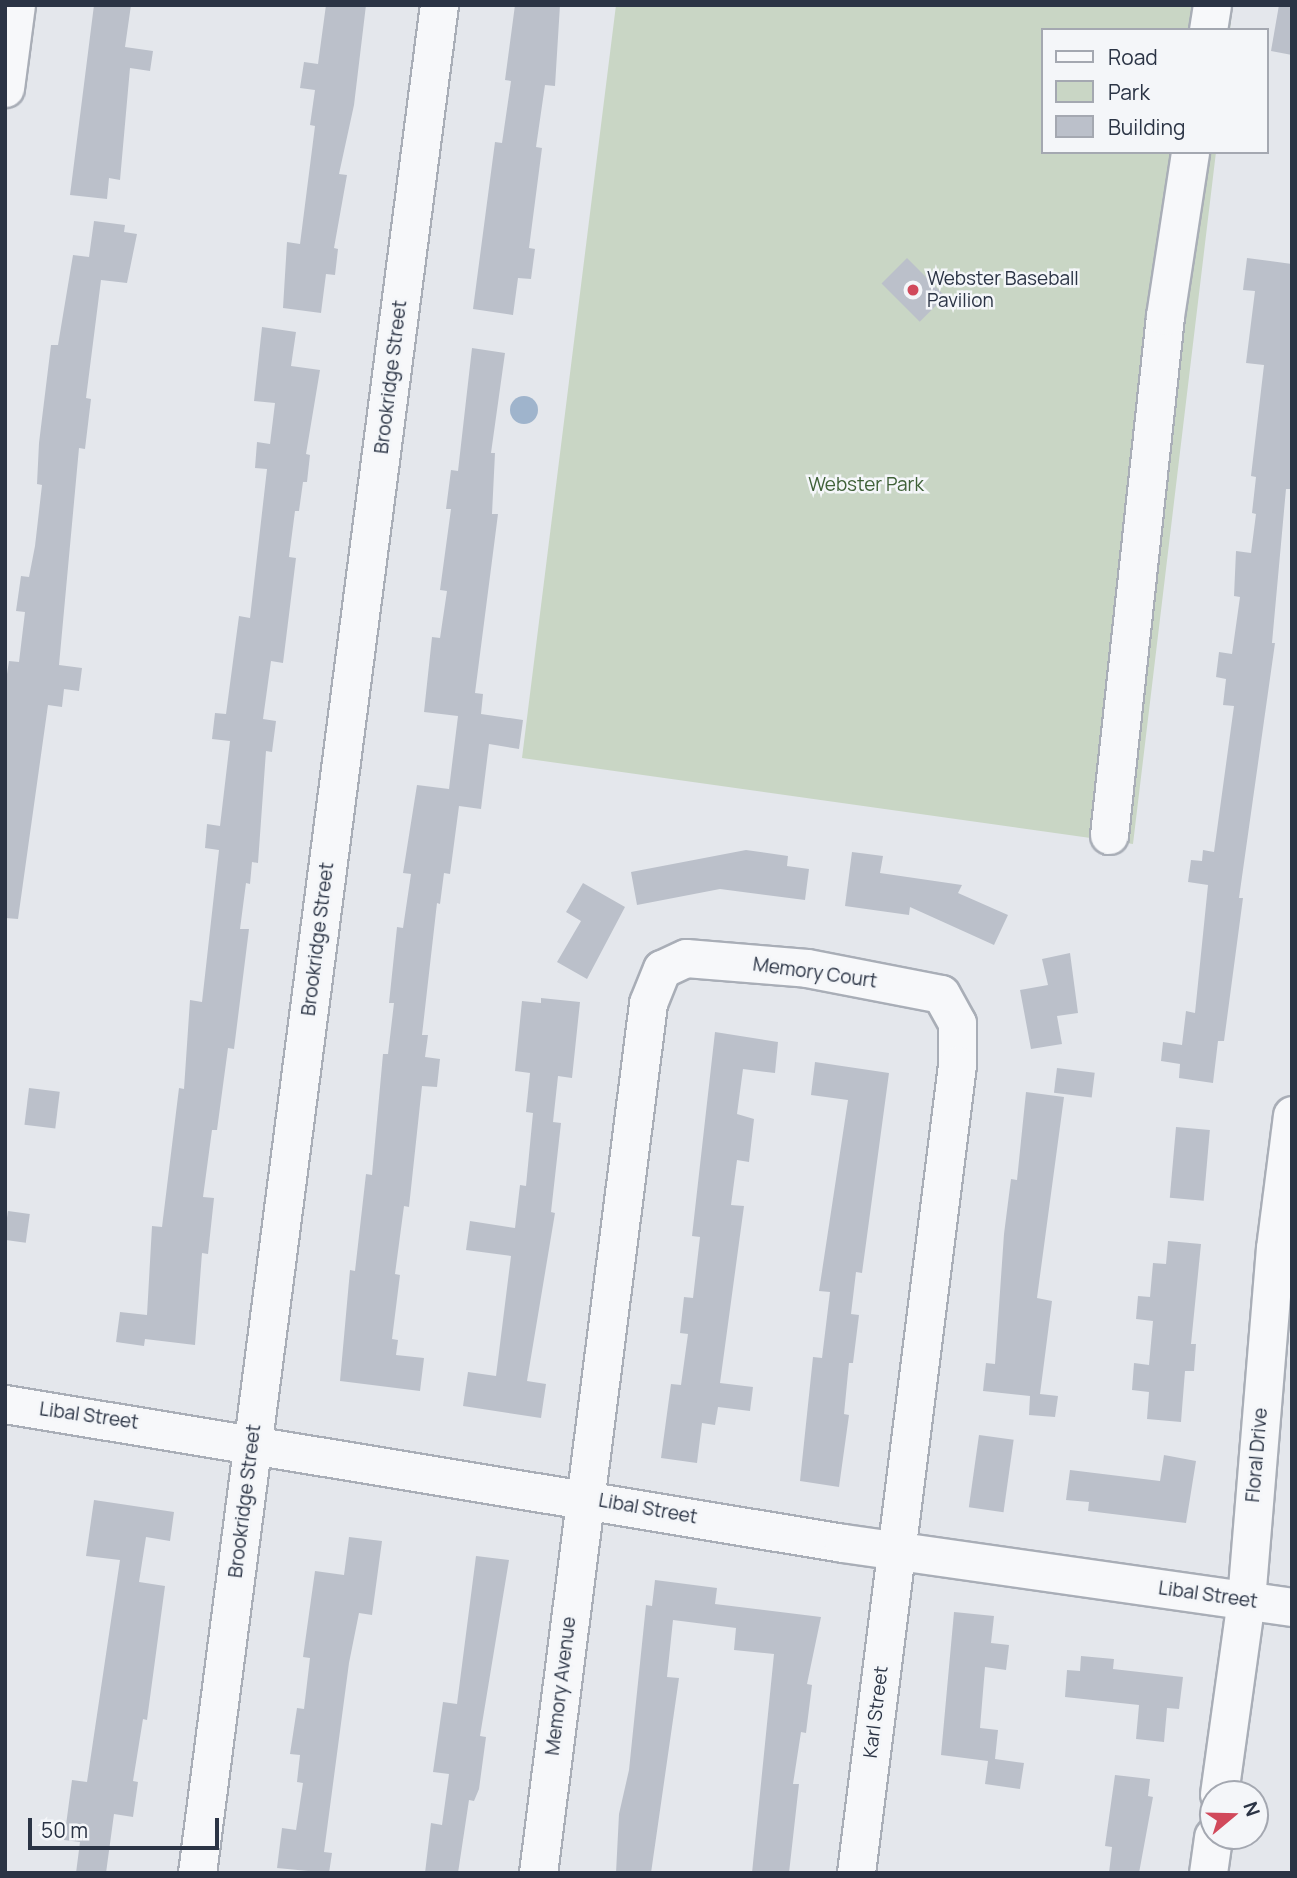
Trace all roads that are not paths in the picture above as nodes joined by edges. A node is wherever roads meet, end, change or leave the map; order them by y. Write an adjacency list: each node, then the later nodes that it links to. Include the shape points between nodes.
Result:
1 (16, 5): 5 (street)
2 (439, 5): 10 (street, Brookridge Street)
3 (1212, 5): 4 (street)
4 (1208, 28)
5 (5, 88)
6 (1189, 154): 7 (street, via 1165,316)
7 (1109, 835)
8 (1292, 1115): 13 (street, Floral Drive, via 1275,1248)
9 (5, 1404): 10 (street, Libal Street)
10 (253, 1442): 11 (street, Libal Street); 17 (street, Brookridge Street)
11 (585, 1499): 12 (street, Libal Street); 12 (street, Memory Court, via 648,1003 662,969 686,958 807,968 941,994 957,1023 957,1065); 18 (street, Memory Avenue)
12 (897, 1550): 13 (street, Libal Street); 19 (street, Karl Street)
13 (1246, 1600): 14 (street, Libal Street); 15 (street, Floral Drive)
14 (1292, 1607)
15 (1221, 1780)
16 (1211, 1850): 20 (street)
17 (197, 1873)
18 (538, 1873)
19 (856, 1873)
20 (1208, 1873)

